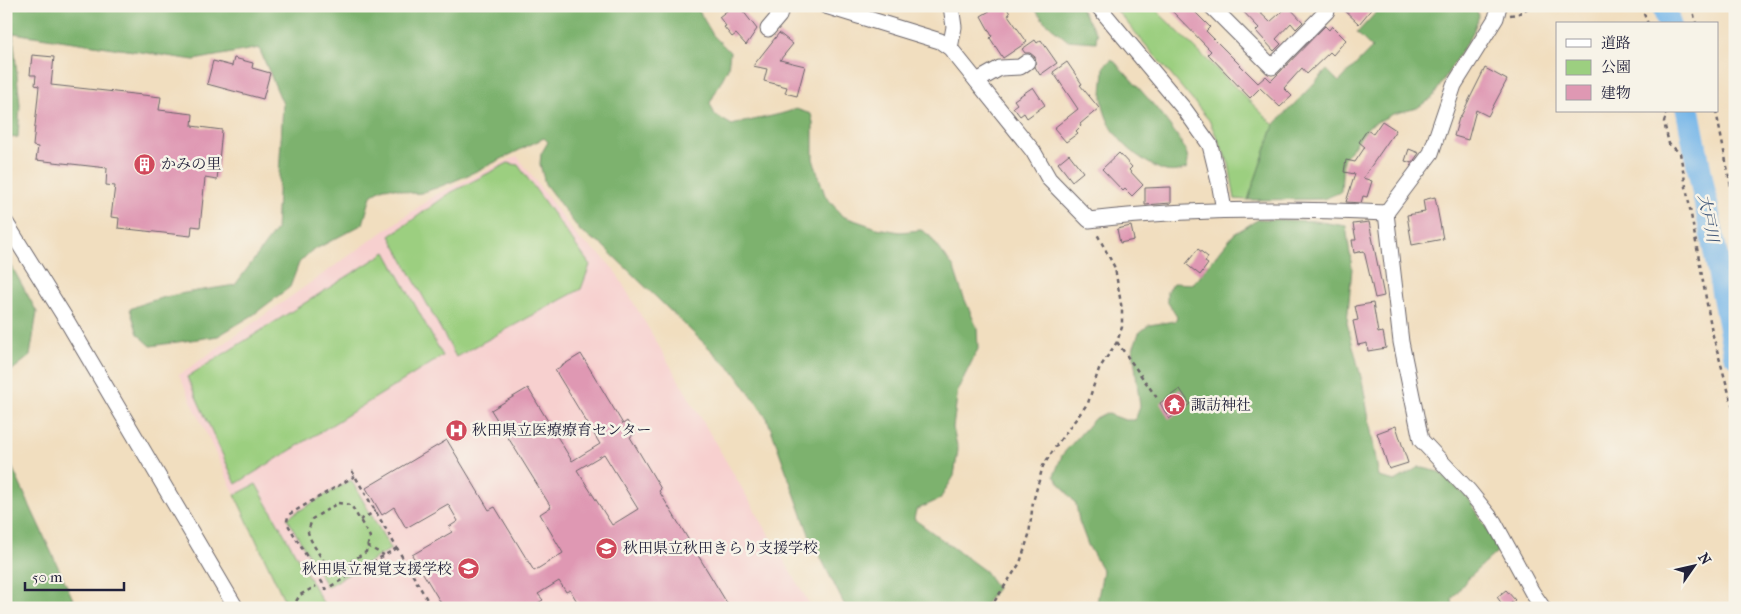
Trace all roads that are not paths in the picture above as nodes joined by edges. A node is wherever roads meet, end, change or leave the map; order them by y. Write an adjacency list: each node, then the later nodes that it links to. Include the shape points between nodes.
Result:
1 (782, 6): 8 (street, via 779,16)
2 (826, 6): 9 (street, via 940,41)
3 (951, 6): 9 (street, via 954,27)
4 (1098, 6): 12 (street, via 1210,145)
5 (1211, 6): 6 (street, via 1272,67 1327,11)
6 (1322, 6)
7 (1499, 6): 13 (street, via 1496,18 1454,85 1431,153)
8 (768, 29)
9 (950, 48): 11 (street)
10 (1027, 62): 11 (street, via 1020,67 1000,68)
11 (977, 81): 12 (street, via 1033,151 1049,179 1089,220)
12 (1224, 210): 13 (street)
13 (1386, 213): 16 (street, via 1401,342 1421,440 1494,522)
14 (6, 223): 15 (street)
15 (236, 608)
16 (1543, 608)

